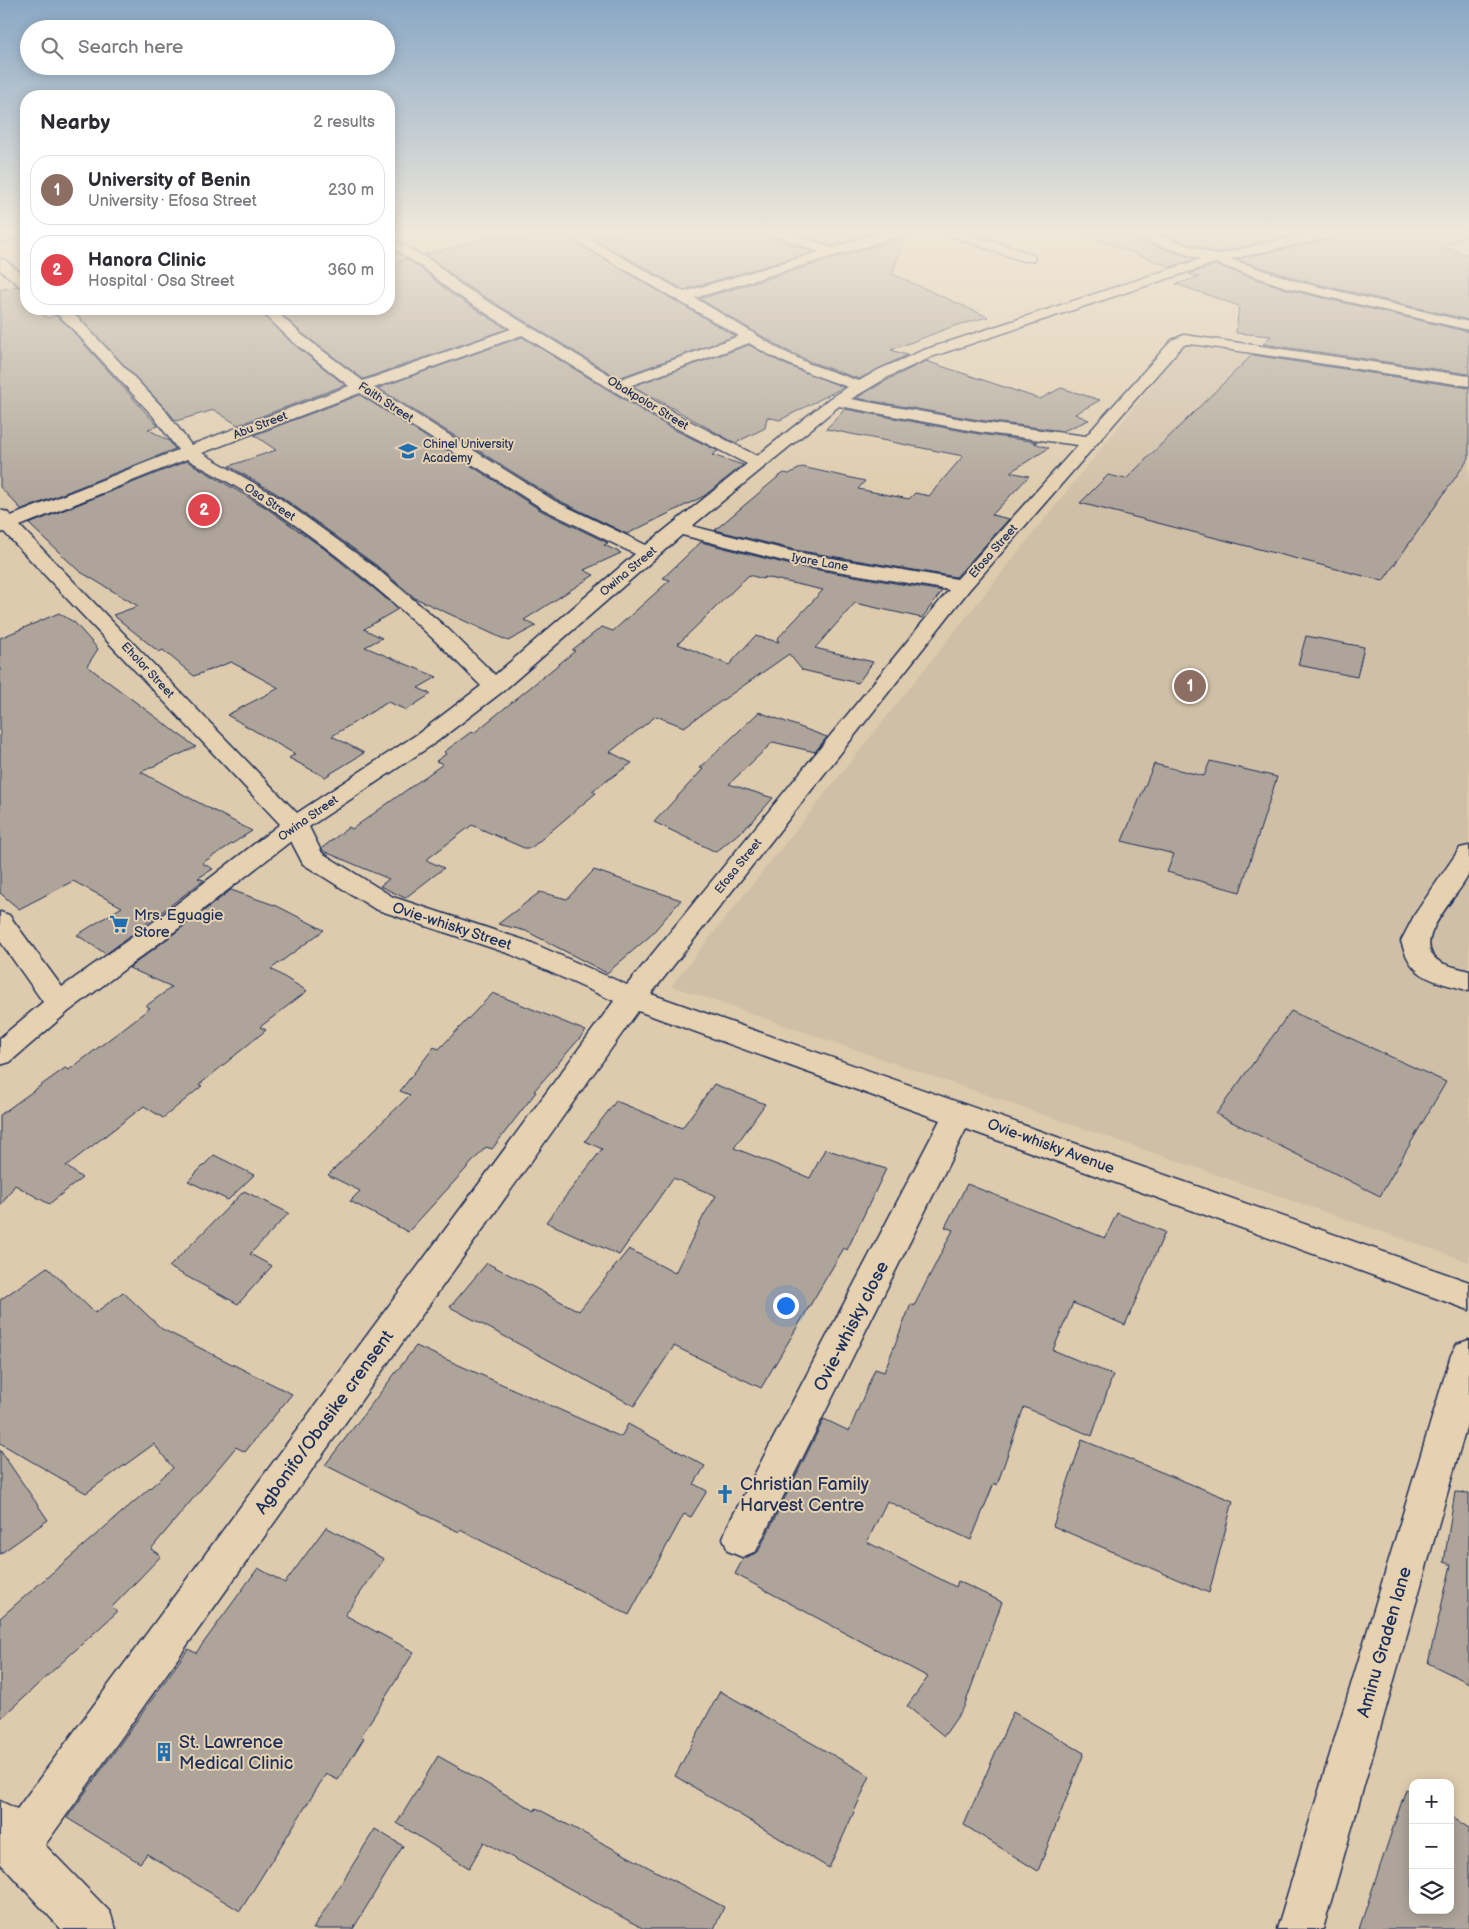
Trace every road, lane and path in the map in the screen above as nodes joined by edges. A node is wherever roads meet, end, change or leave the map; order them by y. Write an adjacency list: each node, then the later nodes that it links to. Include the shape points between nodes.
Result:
1 (75, 323): 16 (street, Osa Street, via 160,413)
2 (281, 323): 12 (street, Faith Street)
3 (512, 323): 8 (street, Obakpolor Street)
4 (727, 323): 9 (street)
5 (1020, 323): 13 (street, Owina Street, via 929,353 884,373)
6 (1456, 323): 7 (street)
7 (1469, 326)
8 (523, 330): 11 (street, Obakpolor Street); 12 (street, Abu Street)
9 (751, 337): 11 (street); 13 (street, via 805,367)
10 (1469, 381): 15 (street, Efosa Street, via 1184,339 1176,343)
11 (618, 385): 17 (street, Obakpolor Street)
12 (361, 387): 16 (street, Abu Street); 20 (street, Faith Street, via 549,505)
13 (862, 387): 14 (street, Owina Street)
14 (836, 401): 15 (street, via 979,427); 17 (street, Owina Street)
15 (1089, 441): 21 (street, Efosa Street)
16 (188, 452): 18 (street, Abu Street); 22 (street, Osa Street, via 272,501 368,571 441,633)
17 (759, 464): 19 (street, Owina Street)
18 (2, 523): 23 (street, Eholor Street, via 100,619)
19 (680, 529): 20 (street, Owina Street); 21 (street, Iyare Lane, via 795,558)
20 (648, 553): 22 (street, Owina Street)
21 (962, 586): 27 (street, Efosa Street)
22 (494, 687): 23 (street, Owina Street, via 427,738)
23 (295, 825): 27 (street, Ovie-whisky Street, via 312,858 384,903 520,948); 28 (street, Owina Street)
24 (1469, 854): 26 (street, via 1424,920 1415,941 1419,956 1429,968)
25 (0, 921): 28 (street)
26 (1469, 982)
27 (632, 998): 30 (street, Ovie-whisky Avenue); 34 (street, Agbonifo/Obasike crensent)
28 (59, 1004): 29 (street, Owina Street)
29 (0, 1054)
30 (959, 1114): 31 (street, Ovie-whisky Avenue); 33 (street, Ovie-whisky close)
31 (1469, 1296)
32 (1469, 1355): 36 (street, Aminu Graden lane)
33 (742, 1538)
34 (8, 1835): 35 (street)
35 (93, 1929)
36 (1300, 1929)

